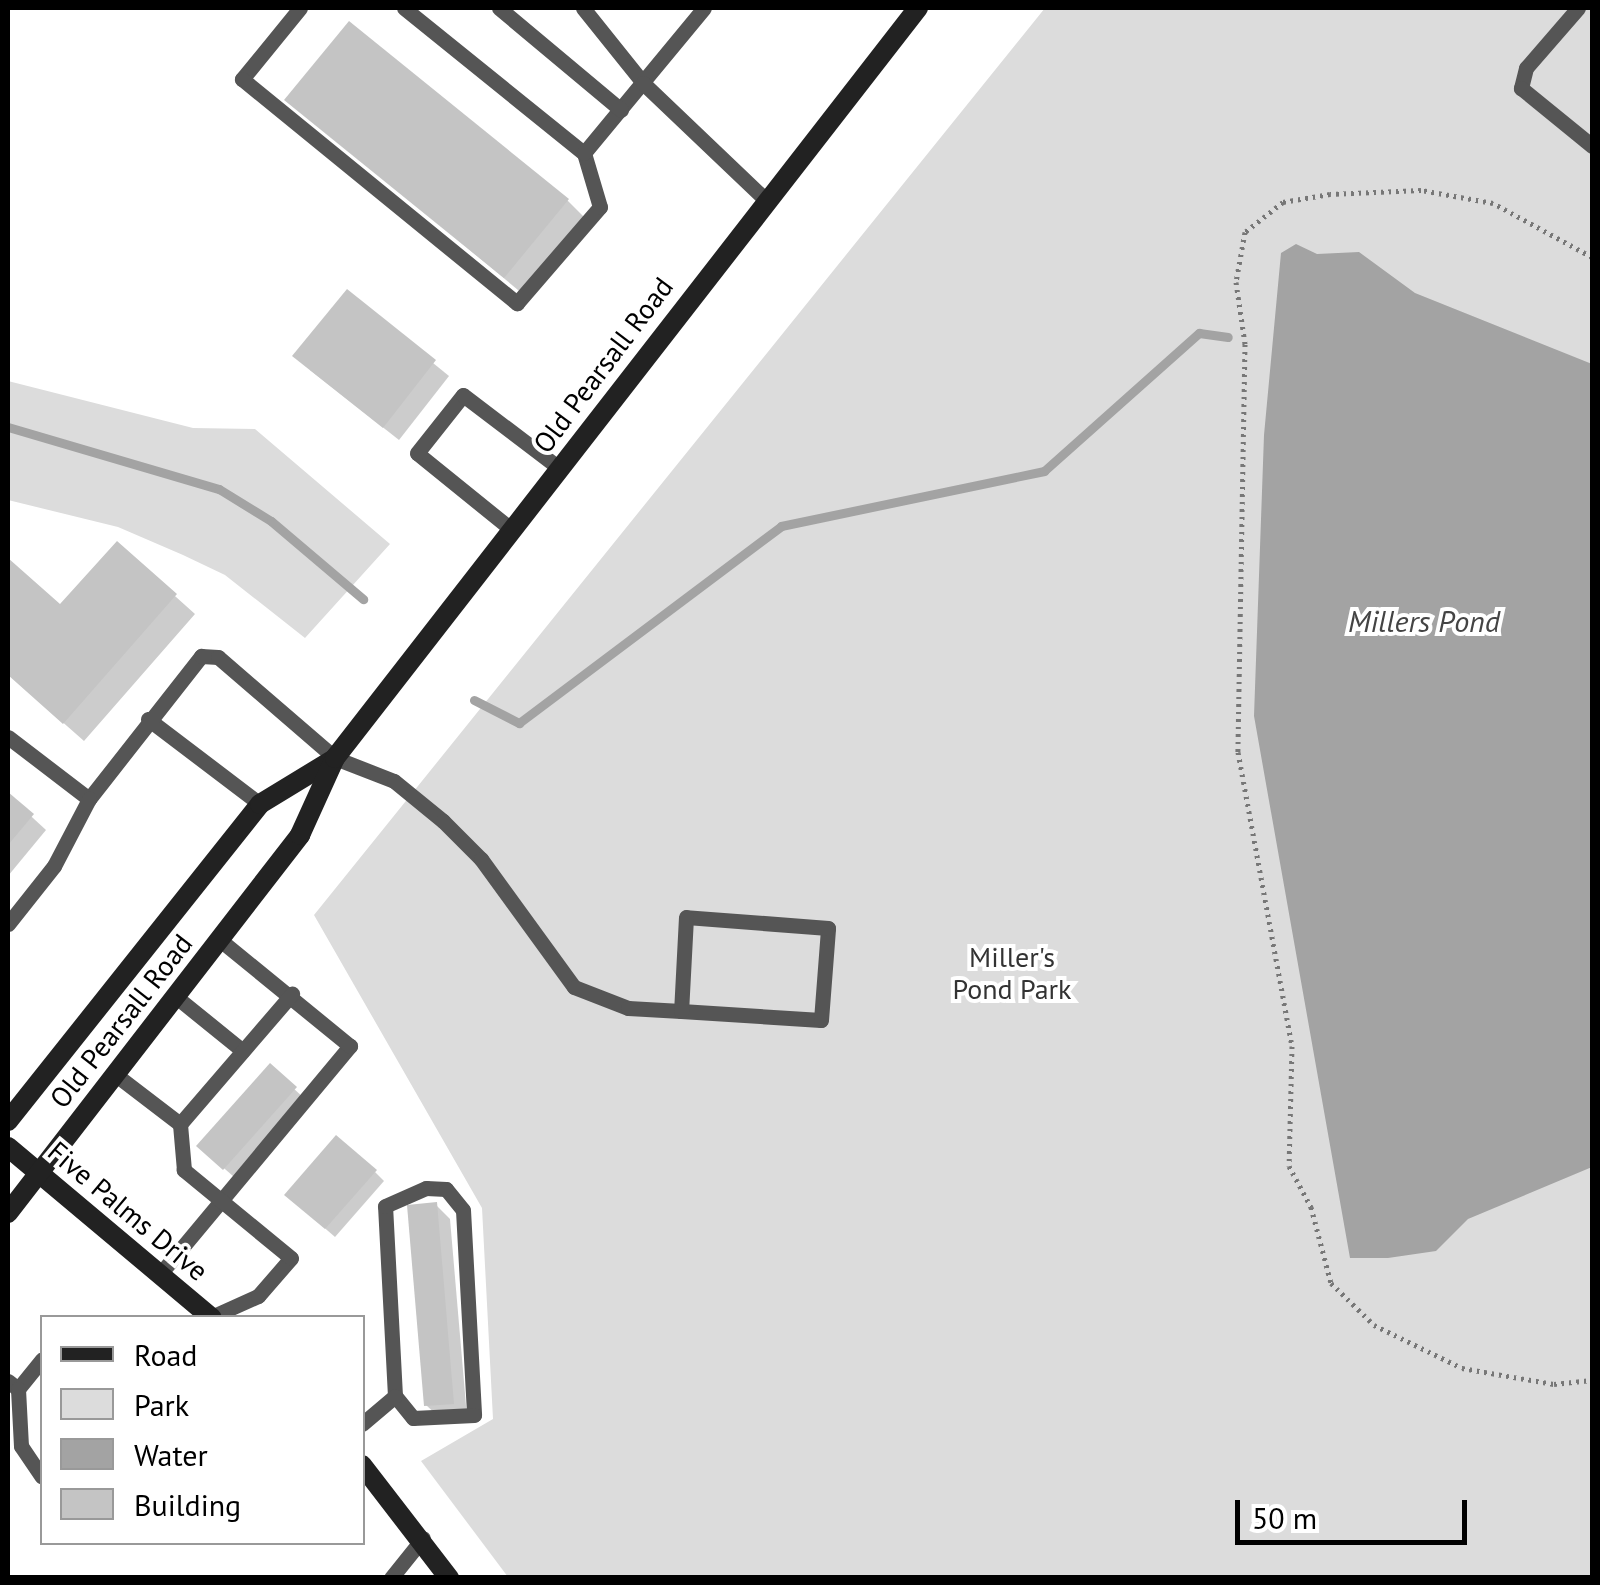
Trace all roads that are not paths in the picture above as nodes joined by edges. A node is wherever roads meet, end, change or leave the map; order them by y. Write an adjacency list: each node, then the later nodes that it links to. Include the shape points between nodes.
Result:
1 (300, 8): 12 (lane, via 242,79 517,304 600,207)
2 (404, 8): 12 (lane)
3 (499, 8): 10 (lane)
4 (583, 8): 9 (lane)
5 (704, 8): 9 (lane)
6 (918, 8): 13 (main road, Old Pearsall Road)
7 (1579, 8): 8 (lane); 11 (lane, via 1526,68 1521,88)
8 (1592, 17)
9 (643, 83): 10 (lane); 13 (lane)
10 (621, 110): 12 (lane)
11 (1592, 146)
12 (584, 153)
13 (766, 200): 14 (main road, Old Pearsall Road)
14 (559, 468): 15 (main road, Old Pearsall Road); 15 (lane, via 462,394 417,453)
15 (512, 530): 18 (main road, Old Pearsall Road)
16 (148, 719): 18 (lane, via 201,656 218,657); 19 (lane); 20 (lane)
17 (8, 737): 19 (lane)
18 (335, 758): 20 (main road, Old Pearsall Road); 22 (main road, Old Pearsall Road, via 300,835); 25 (lane, via 394,781 443,821 481,859 574,987 628,1008)
19 (89, 799): 21 (lane, via 54,866)
20 (260, 804): 28 (main road, Old Pearsall Road)
21 (8, 924)
22 (219, 939): 23 (lane); 24 (main road, Old Pearsall Road)
23 (292, 994): 26 (lane); 32 (lane, via 350,1046)
24 (175, 996): 26 (lane); 27 (main road, Old Pearsall Road)
25 (681, 1011): 25 (lane, via 821,1020 828,928 686,917)
26 (243, 1050): 29 (lane)
27 (116, 1075): 29 (lane); 31 (main road, Old Pearsall Road)
28 (8, 1121)
29 (180, 1124): 32 (lane, via 184,1170)
30 (8, 1147): 31 (main road, Five Palms Drive)
31 (39, 1171): 33 (main road, Old Pearsall Road); 34 (main road, Five Palms Drive)
32 (221, 1203): 34 (lane); 36 (lane, via 291,1258 258,1296)
33 (8, 1213)
34 (160, 1274): 35 (main road, Five Palms Drive)
35 (209, 1315)
36 (215, 1315)
37 (40, 1361): 38 (lane)
38 (12, 1385): 42 (lane, via 21,1446)
39 (395, 1396): 39 (lane, via 413,1418 474,1415 463,1210 446,1189 403,1192 385,1206); 40 (lane)
40 (365, 1421)
41 (365, 1470): 43 (main road)
42 (40, 1475)
43 (423, 1538): 44 (lane); 45 (main road)
44 (390, 1578)
45 (449, 1578)

